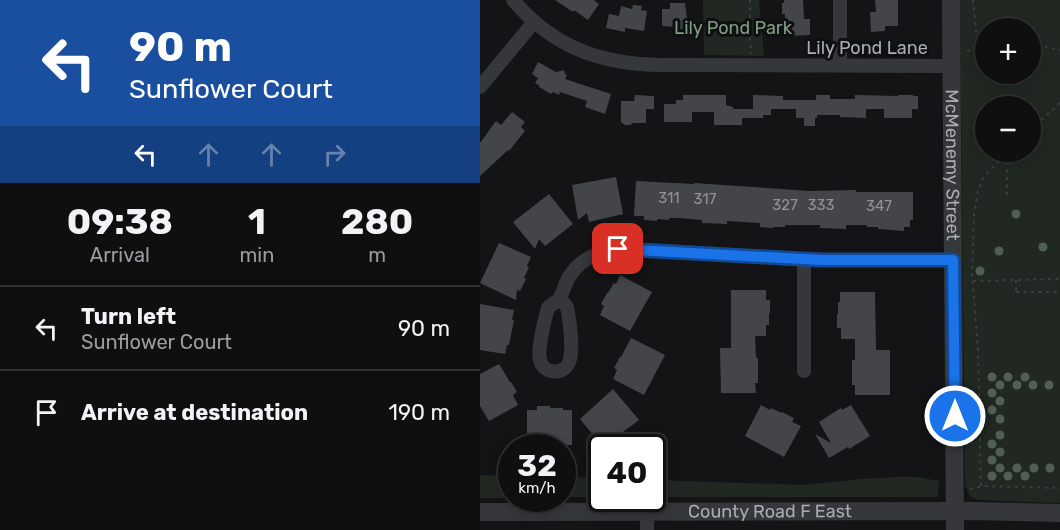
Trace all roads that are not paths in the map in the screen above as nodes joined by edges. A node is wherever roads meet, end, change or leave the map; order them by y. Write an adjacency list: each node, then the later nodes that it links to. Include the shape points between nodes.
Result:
1 (513, 0): 4 (street, Lily Pond Lane)
2 (840, 0): 6 (street)
3 (951, 0): 5 (street, McMenemy Street)
4 (534, 22): 6 (street, Lily Pond Lane, via 565,43 612,61 648,65); 7 (street)
5 (957, 59): 6 (street, Lily Pond Lane); 9 (street, McMenemy Street)
6 (840, 65)
7 (480, 87)
8 (804, 260): 9 (street); 10 (street, via 612,250 578,265 568,277); 11 (street)
9 (953, 260): 14 (street, McMenemy Street)
10 (560, 299): 10 (street, via 547,311 539,355 542,366 552,372 564,369 571,356 568,312)
11 (804, 371)
12 (588, 511): 15 (street, County Road F East)
13 (666, 511): 14 (street, County Road F East)
14 (955, 511): 17 (street, County Road F East); 19 (street, McMenemy Street)
15 (480, 512)
16 (647, 512): 18 (street)
17 (1060, 513)
18 (647, 530)
19 (955, 530)

